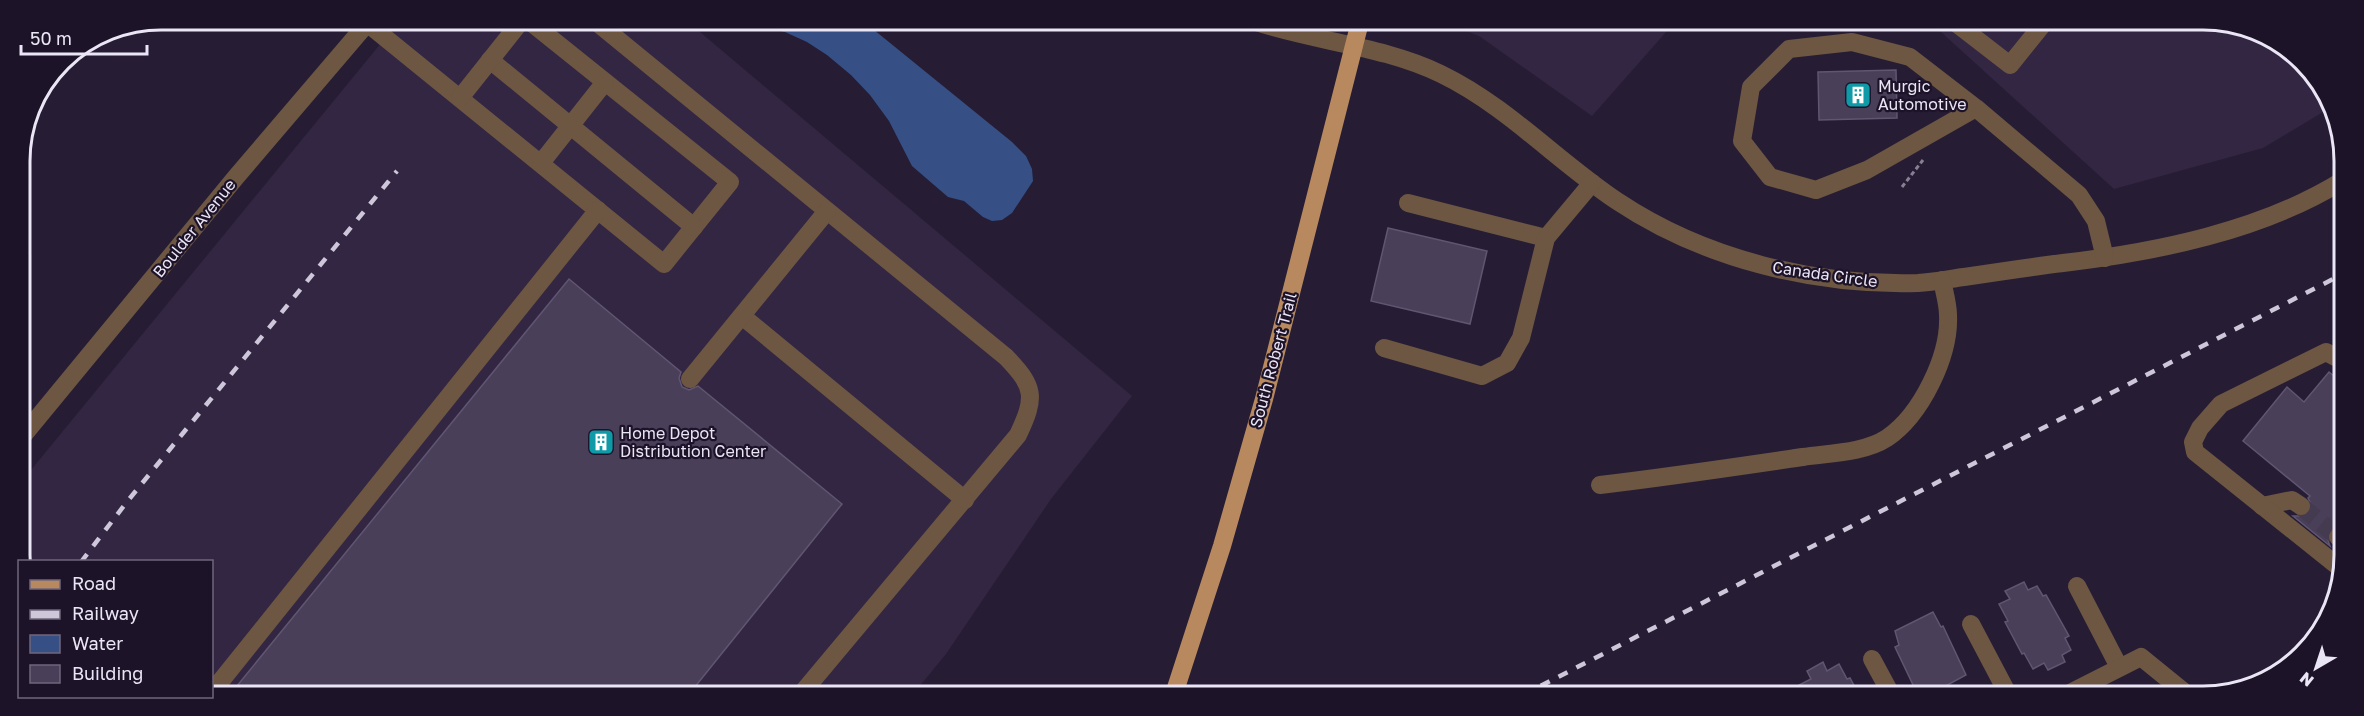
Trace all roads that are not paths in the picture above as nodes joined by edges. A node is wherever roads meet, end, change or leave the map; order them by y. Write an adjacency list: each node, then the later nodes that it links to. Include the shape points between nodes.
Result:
1 (360, 30): 30 (street, Boulder Avenue)
2 (379, 30): 13 (street)
3 (514, 30): 11 (street)
4 (540, 30): 12 (street)
5 (605, 30): 21 (street)
6 (1282, 30): 10 (street)
7 (1358, 30): 10 (main road, South Robert Trail)
8 (1965, 30): 9 (street, via 2010,65)
9 (2038, 30)
10 (1354, 46): 17 (street, Canada Circle, via 1413,62 1458,83); 42 (main road, South Robert Trail, via 1263,399 1216,567)
11 (490, 60): 13 (street); 15 (street)
12 (605, 82): 15 (street); 22 (street, via 730,182)
13 (460, 98): 16 (street)
14 (1976, 108): 14 (street, via 1910,57 1852,42 1789,49 1751,87 1742,141 1770,177 1816,190 1868,170); 24 (street, via 2079,195 2096,221)
15 (570, 126): 16 (street); 22 (street)
16 (541, 163): 20 (street)
17 (1593, 183): 23 (street); 25 (street, Canada Circle, via 1669,231 1739,258 1796,272 1865,282)
18 (2334, 185): 24 (street, Canada Circle, via 2274,216 2202,237)
19 (1408, 203): 23 (street)
20 (598, 210): 22 (street, via 664,264); 40 (street)
21 (827, 211): 26 (street); 32 (street, via 1006,357 1029,387 1030,400 1018,435)
22 (694, 227)
23 (1546, 238): 27 (street, via 1521,338 1507,363 1482,376)
24 (2105, 258): 25 (street, Canada Circle)
25 (1942, 280): 31 (street, via 1948,315 1946,343 1935,376 1904,422 1887,438 1845,451)
26 (742, 316): 29 (street); 32 (street)
27 (1384, 348)
28 (2334, 356): 33 (street, via 2326,352 2221,404 2193,442 2196,452)
29 (690, 379)
30 (30, 427)
31 (1600, 485)
32 (965, 500): 41 (street)
33 (2262, 506): 34 (street, via 2292,500); 35 (street)
34 (2301, 506)
35 (2334, 563)
36 (2077, 586): 39 (street)
37 (1971, 624): 44 (street)
38 (1872, 659): 43 (street)
39 (2119, 667): 45 (street); 46 (street, via 2141,657)
40 (217, 686)
41 (808, 686)
42 (1177, 686)
43 (1887, 686)
44 (2004, 686)
45 (2083, 686)
46 (2177, 686)

